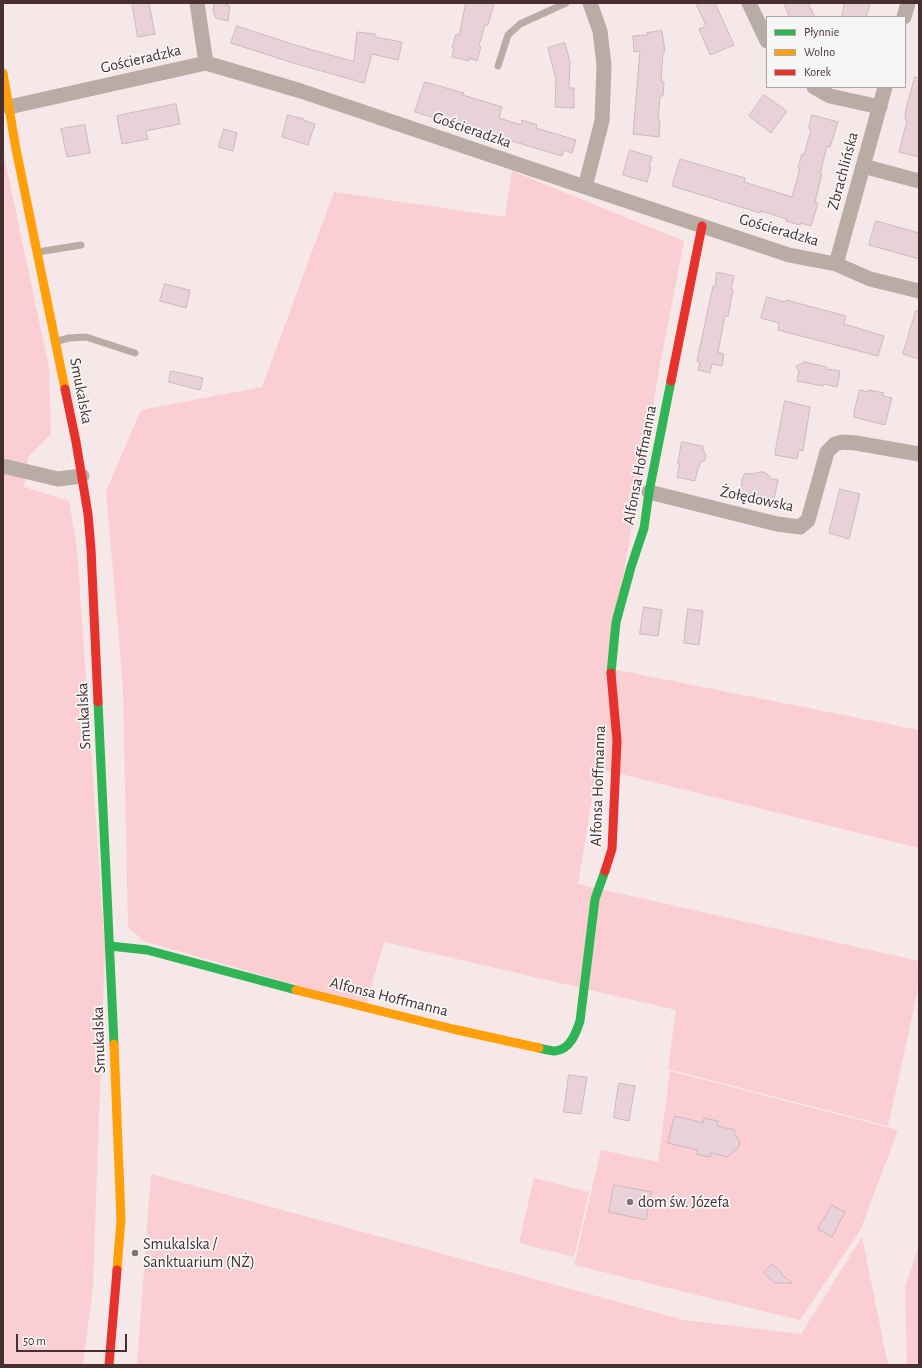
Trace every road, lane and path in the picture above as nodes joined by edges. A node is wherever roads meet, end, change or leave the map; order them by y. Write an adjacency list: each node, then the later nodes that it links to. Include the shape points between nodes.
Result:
1 (197, 3): 8 (street)
2 (566, 3): 9 (lane, via 520,24 508,35)
3 (590, 3): 17 (street, via 600,31 604,65 602,121)
4 (749, 3): 7 (street)
5 (908, 3): 6 (street)
6 (904, 16)
7 (766, 39)
8 (206, 63): 13 (street, Gościeradzka); 17 (street, Gościeradzka, via 301,91)
9 (498, 66)
10 (3, 73): 13 (street, Smukalska)
11 (816, 88): 14 (street, via 830,96)
12 (885, 88): 14 (street, Zbrachlińska)
13 (9, 107): 20 (street, Smukalska)
14 (880, 107): 15 (street, Zbrachlińska)
15 (863, 166): 16 (street); 21 (street, Zbrachlińska)
16 (919, 181)
17 (585, 188): 18 (street, Gościeradzka)
18 (702, 226): 21 (street, Gościeradzka, via 789,255); 28 (street, Alfonsa Hoffmanna)
19 (81, 245): 20 (lane)
20 (38, 252): 23 (street, Smukalska)
21 (836, 264): 22 (street, Gościeradzka, via 870,279)
22 (919, 291)
23 (56, 342): 24 (lane, via 86,337); 27 (street, Smukalska)
24 (135, 353)
25 (919, 454): 28 (street, Żołędowska, via 856,443 835,444 827,452 808,520 800,527 777,524)
26 (3, 466): 27 (street, via 58,479)
27 (82, 476): 29 (street, Smukalska, via 91,549)
28 (649, 492): 29 (street, Alfonsa Hoffmanna, via 644,528 616,622 611,675 617,741 612,849 595,899 580,1020 575,1039 565,1048 555,1051 484,1037 147,950)
29 (110, 946): 30 (street, Smukalska, via 121,1219)
30 (109, 1365)

